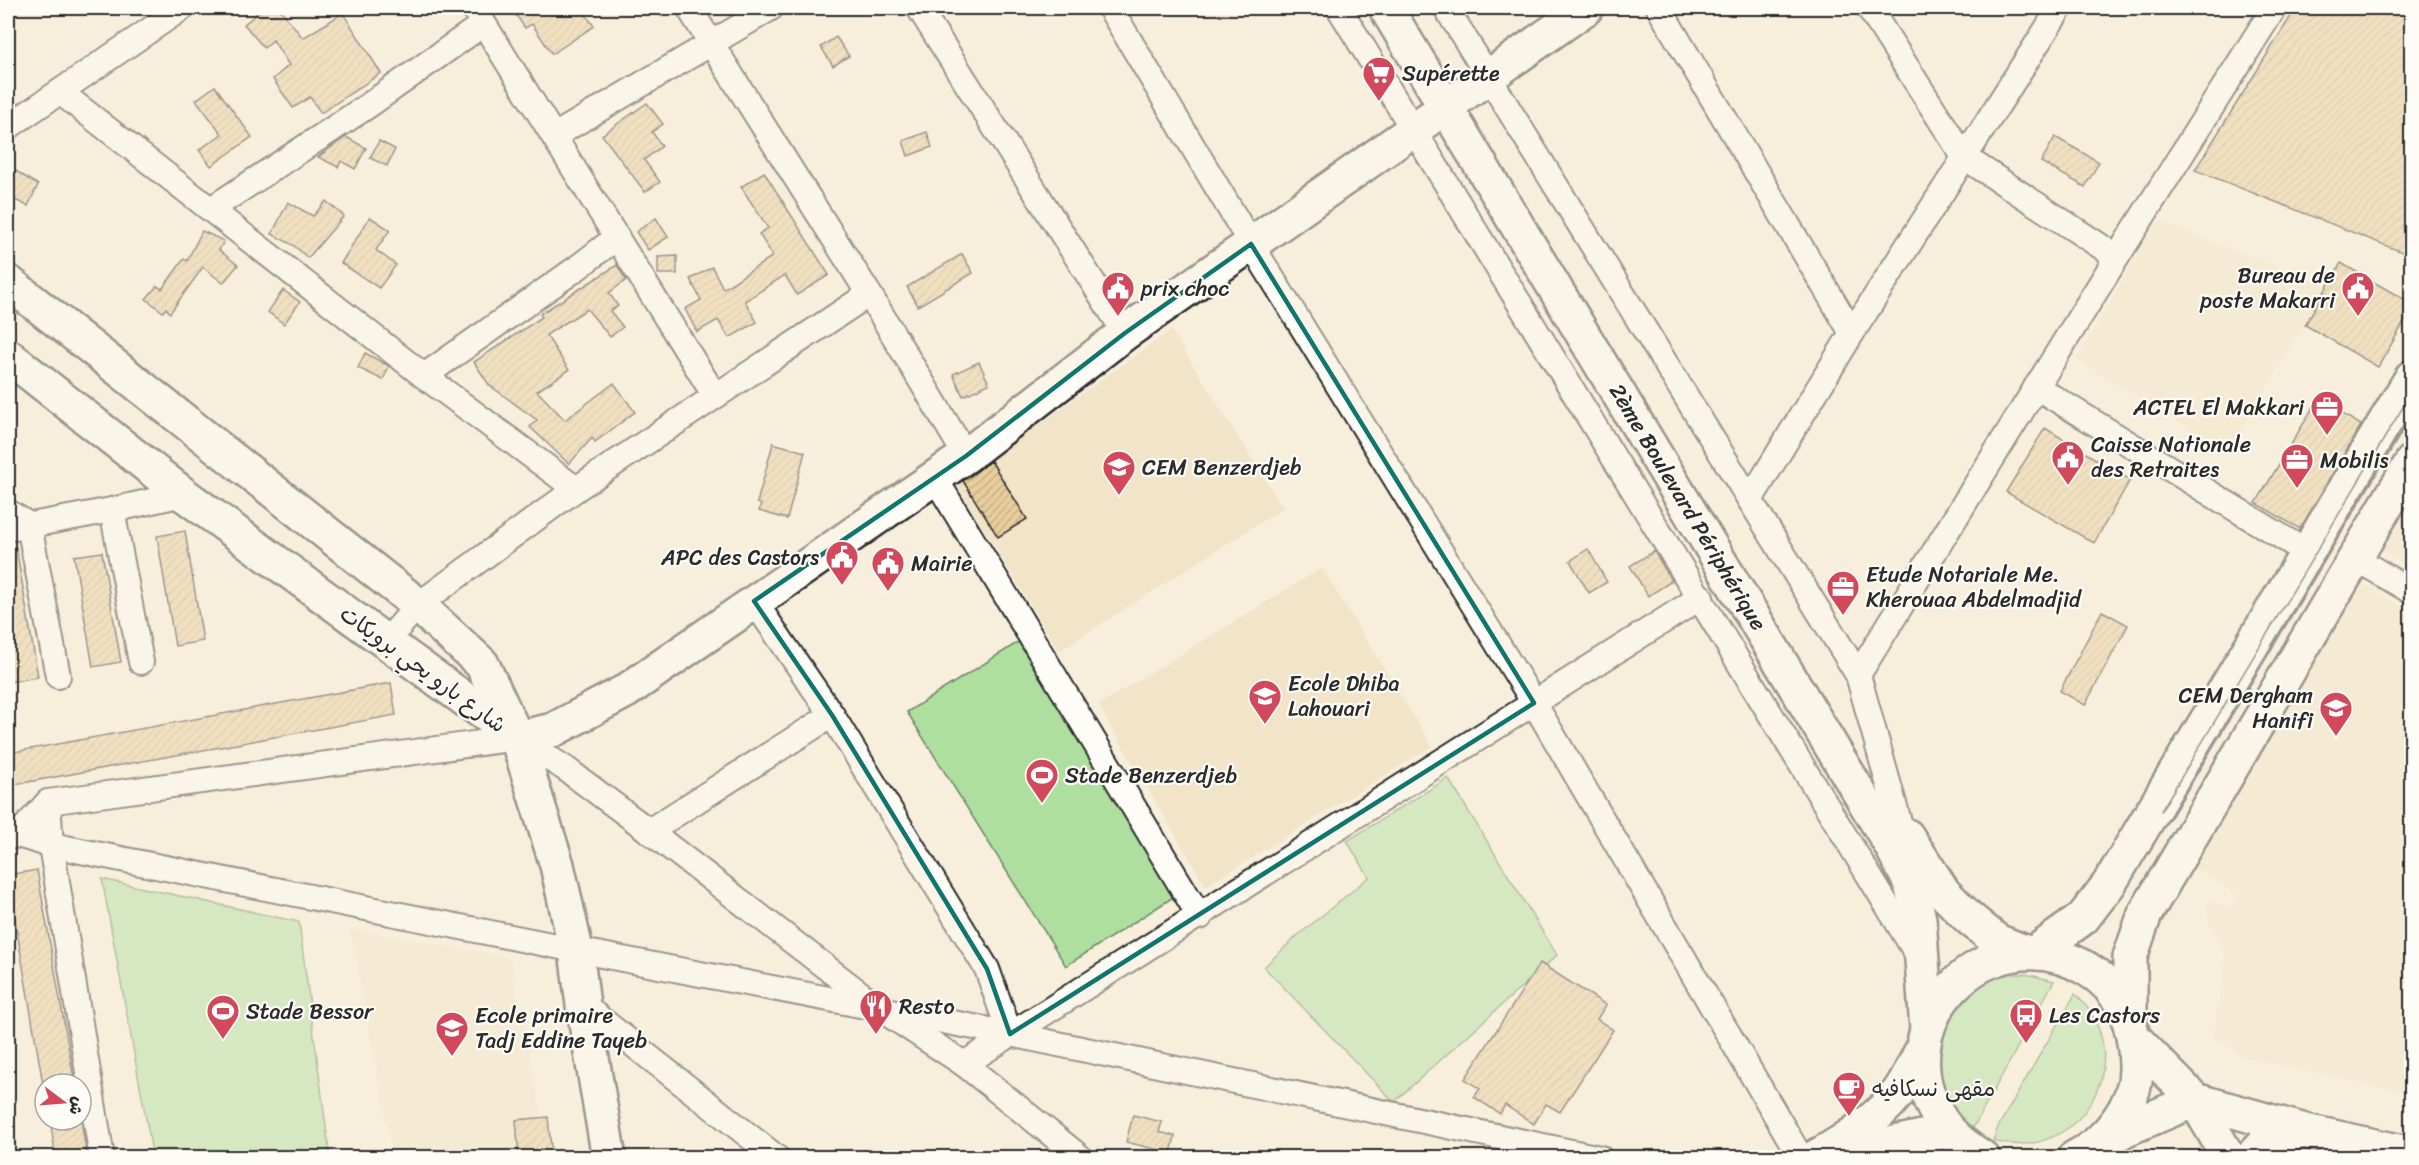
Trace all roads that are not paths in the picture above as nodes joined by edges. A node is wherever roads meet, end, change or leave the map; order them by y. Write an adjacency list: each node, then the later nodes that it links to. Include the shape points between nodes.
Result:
1 (182, 8): 17 (street)
2 (689, 8): 16 (street)
3 (771, 8): 16 (street)
4 (919, 8): 29 (street)
5 (1110, 8): 25 (street)
6 (1339, 8): 20 (street)
7 (1386, 8): 18 (main road, 2ème Boulevard Périphérique)
8 (1411, 8): 18 (main road, 2ème Boulevard Périphérique)
9 (1446, 8): 18 (street)
10 (1586, 8): 18 (main road)
11 (1659, 8): 30 (street)
12 (1869, 8): 22 (street)
13 (2060, 8): 22 (street)
14 (2274, 8): 26 (street)
15 (478, 16): 21 (street); 23 (street, via 369,105)
16 (712, 44): 21 (street); 28 (street)
17 (60, 92): 19 (street); 23 (street)
18 (1466, 92): 20 (main road); 41 (street); 59 (main road, 2ème Boulevard Périphérique); 66 (main road, 2ème Boulevard Périphérique, via 1892,847 1911,884)
19 (8, 127)
20 (1413, 129): 25 (main road); 48 (street)
21 (554, 136): 24 (street)
22 (1964, 157): 26 (street); 30 (street)
23 (211, 209): 32 (street)
24 (617, 237): 32 (street); 35 (street)
25 (1251, 244): 29 (main road); 55 (street)
26 (2116, 257): 34 (street)
27 (8, 282): 50 (main road, شارع بارو يحي برويكات)
28 (869, 294): 35 (street); 36 (street)
29 (1125, 333): 36 (main road)
30 (1852, 333): 41 (street)
31 (8, 356): 40 (main road, شارع بارو يحي برويكات)
32 (424, 376): 39 (street)
33 (2412, 377): 45 (main road)
34 (2036, 387): 45 (street); 53 (street)
35 (714, 396): 39 (street)
36 (966, 456): 38 (main road)
37 (2412, 462): 46 (main road)
38 (935, 478): 49 (main road); 63 (street)
39 (576, 489): 50 (street)
40 (183, 494): 42 (street); 51 (main road, شارع بارو يحي برويكات)
41 (1750, 500): 53 (street)
42 (112, 510): 44 (street); 52 (street)
43 (8, 512): 44 (street)
44 (18, 527): 54 (street)
45 (2308, 553): 65 (main road, via 2109,884 2083,918)
46 (2355, 558): 47 (street); 69 (main road, via 2145,914 2130,957)
47 (2412, 592)
48 (1701, 597): 55 (street); 66 (street)
49 (754, 601): 56 (street); 57 (main road, via 626,691 553,730)
50 (418, 604): 51 (street); 57 (main road, شارع بارو يحي برويكات, via 482,664)
51 (385, 643): 57 (main road, شارع بارو يحي برويكات)
52 (141, 662)
53 (1858, 675): 59 (street)
54 (58, 676)
55 (1534, 703): 63 (street); 83 (street)
56 (832, 715): 60 (street); 70 (street, via 987,969)
57 (518, 738): 58 (street); 60 (street); 64 (main road, via 557,865)
58 (48, 802): 61 (street); 62 (street)
59 (1900, 825): 65 (main road, 2ème Boulevard Périphérique, via 1944,892 1969,918 1997,941)
60 (649, 831): 68 (street)
61 (13, 836): 62 (street)
62 (51, 845): 64 (street); 78 (street)
63 (1200, 917): 70 (street)
64 (576, 950): 67 (main road); 68 (street)
65 (2030, 952): 69 (main road, via 2056,955 2093,972 2121,1002); 71 (main road, via 1992,958 1964,975 1941,999)
66 (1924, 966): 71 (main road, 2ème Boulevard Périphérique)
67 (582, 1005): 79 (main road); 80 (street)
68 (879, 1008): 70 (street); 72 (street)
69 (2133, 1029): 73 (main road); 77 (main road, via 2137,1072 2127,1104 2109,1132)
70 (1010, 1034): 72 (street); 82 (street)
71 (1925, 1038): 75 (main road, 2ème Boulevard Périphérique, via 1926,1087); 84 (main road, via 1898,1092 1844,1142)
72 (964, 1064): 81 (street)
73 (2195, 1100): 74 (main road); 77 (main road, via 2126,1129); 87 (main road)
74 (2305, 1131): 76 (main road); 88 (main road, via 2274,1137 2258,1147)
75 (1951, 1142): 85 (main road); 86 (main road, 2ème Boulevard Périphérique)
76 (2412, 1154)
77 (2078, 1155)
78 (102, 1158)
79 (609, 1158)
80 (777, 1158)
81 (1081, 1158)
82 (1600, 1158)
83 (1801, 1158)
84 (1814, 1158)
85 (1828, 1158)
86 (1983, 1158)
87 (2229, 1158)
88 (2252, 1158)

